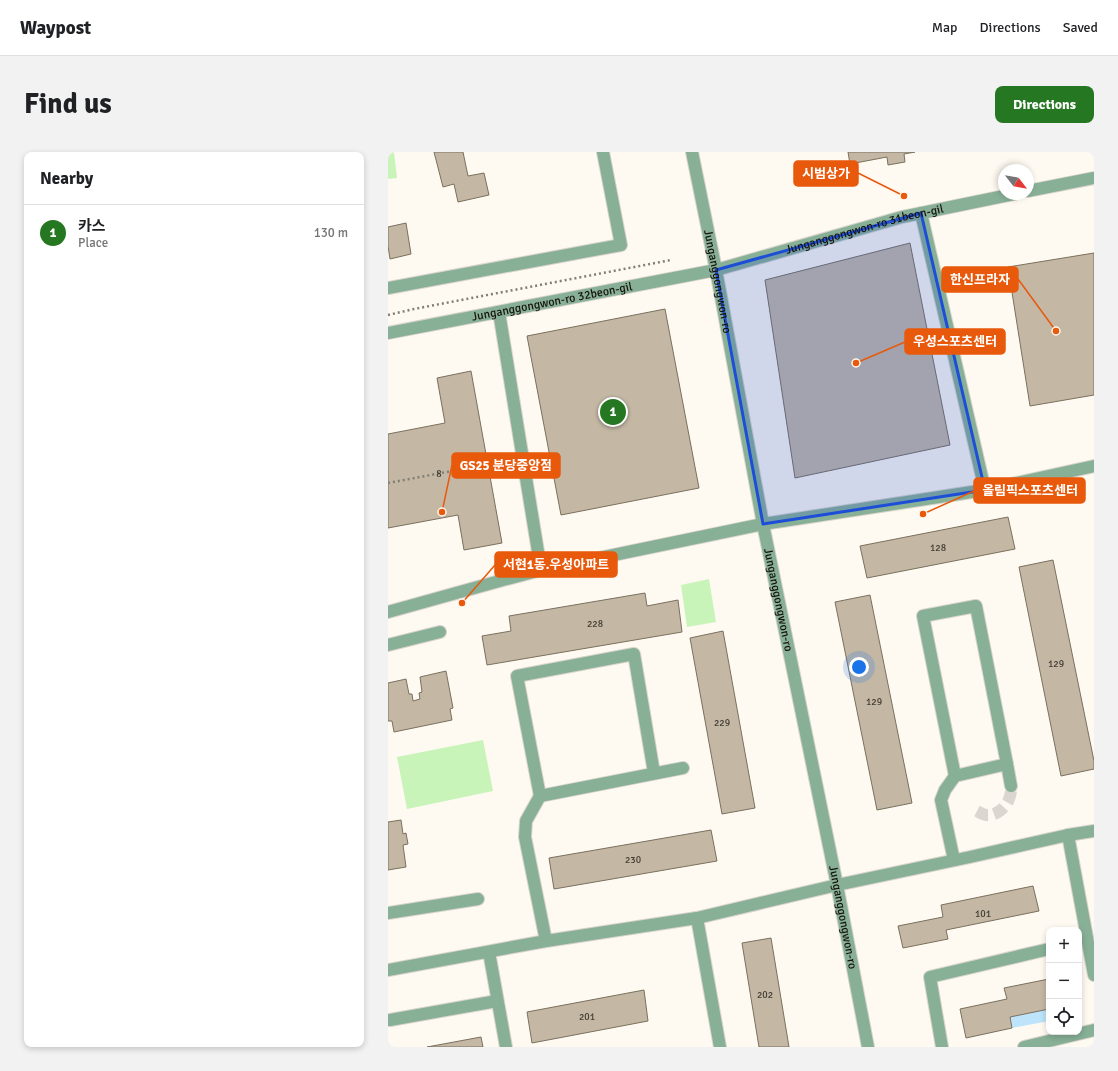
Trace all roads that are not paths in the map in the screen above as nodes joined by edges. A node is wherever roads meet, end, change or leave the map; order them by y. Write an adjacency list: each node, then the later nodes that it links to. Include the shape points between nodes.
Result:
1 (603, 152): 8 (street, via 621,245)
2 (692, 152): 7 (street, Junganggongwon-ro)
3 (1094, 178): 4 (street)
4 (1034, 190)
5 (998, 197): 6 (street, Junganggongwon-ro 31beon-gil)
6 (921, 213): 7 (street, Junganggongwon-ro 31beon-gil); 12 (street)
7 (716, 270): 9 (street, Junganggongwon-ro 32beon-gil); 13 (street, Junganggongwon-ro)
8 (388, 288)
9 (499, 312): 10 (street, Junganggongwon-ro 32beon-gil); 14 (street)
10 (388, 333)
11 (1094, 466): 12 (street)
12 (985, 490): 13 (street)
13 (763, 524): 14 (street); 27 (street, Junganggongwon-ro)
14 (541, 570): 15 (street)
15 (388, 612)
16 (440, 632): 17 (street)
17 (388, 645)
18 (1007, 764): 21 (street); 21 (street, via 976,606 923,616); 22 (street)
19 (683, 768): 20 (street)
20 (654, 773): 23 (street); 23 (street, via 634,654 517,676)
21 (955, 776): 26 (street, via 944,790 941,800)
22 (1011, 786)
23 (540, 796): 31 (street, via 526,822 525,837)
24 (1094, 831): 25 (street)
25 (1068, 835): 26 (street); 32 (street)
26 (954, 860): 27 (street)
27 (837, 885): 30 (street); 43 (street, Junganggongwon-ro)
28 (478, 899): 29 (street)
29 (388, 913)
30 (697, 918): 31 (street); 42 (street)
31 (546, 941): 34 (street)
32 (1083, 941): 35 (street)
33 (1046, 950): 44 (street, via 930,977)
34 (488, 952): 36 (street); 38 (street)
35 (1092, 958): 37 (street)
36 (388, 970)
37 (1094, 975)
38 (497, 1001): 39 (street); 41 (street)
39 (390, 1020)
40 (1094, 1030): 45 (street)
41 (506, 1047)
42 (720, 1047)
43 (868, 1047)
44 (942, 1047)
45 (1024, 1047)

